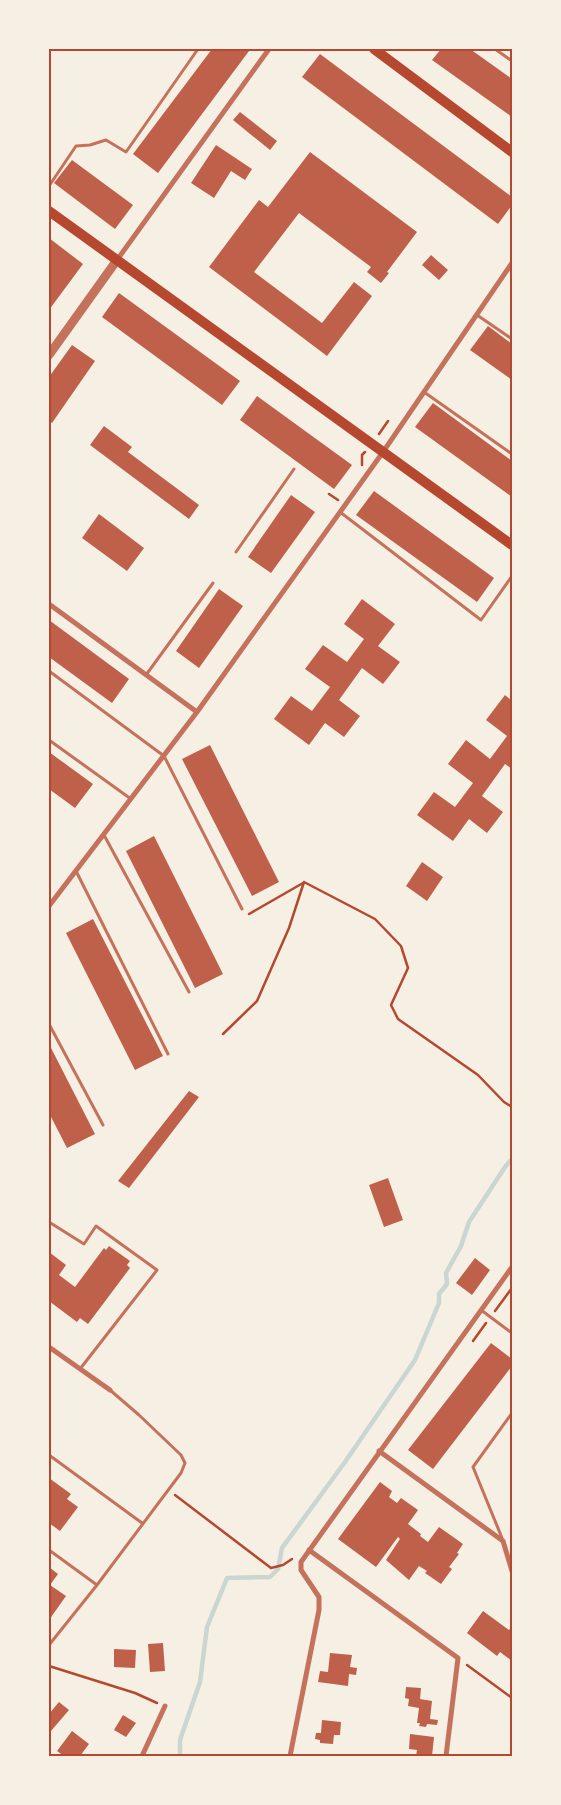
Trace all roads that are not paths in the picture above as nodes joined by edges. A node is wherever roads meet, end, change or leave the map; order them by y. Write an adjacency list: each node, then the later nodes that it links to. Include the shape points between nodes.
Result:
1 (198, 49): 7 (lane, via 126,152 106,140 76,146)
2 (269, 49): 9 (street)
3 (374, 49): 6 (main road)
4 (495, 49): 5 (lane)
5 (512, 61)
6 (512, 152)
7 (49, 186)
8 (49, 211): 9 (main road)
9 (117, 260): 14 (street); 16 (main road)
10 (512, 263): 11 (street)
11 (510, 271): 12 (street)
12 (477, 314): 13 (lane); 15 (street)
13 (512, 339)
14 (49, 355)
15 (424, 392): 16 (street); 17 (lane)
16 (383, 452): 19 (street); 20 (main road)
17 (512, 454)
18 (294, 469): 21 (lane)
19 (340, 512): 22 (lane, via 480,620); 27 (street)
20 (512, 545)
21 (236, 552)
22 (512, 576)
23 (213, 583): 26 (lane)
24 (49, 604): 26 (street)
25 (49, 671): 29 (lane)
26 (146, 675): 27 (street)
27 (197, 712): 29 (street)
28 (49, 740): 30 (lane)
29 (164, 756): 30 (street); 34 (lane)
30 (130, 799): 31 (street)
31 (104, 835): 32 (street); 35 (lane)
32 (76, 872): 33 (street); 37 (lane)
33 (49, 906)
34 (242, 909)
35 (189, 992)
36 (49, 1024): 38 (lane)
37 (168, 1054)
38 (103, 1126)
39 (49, 1222): 44 (lane, via 84,1244 96,1226 157,1270)
40 (512, 1267): 41 (street)
41 (481, 1310): 42 (lane); 47 (street)
42 (512, 1333)
43 (49, 1347): 44 (street)
44 (79, 1370): 45 (street)
45 (110, 1390): 49 (lane, via 140,1414 185,1462 181,1473)
46 (512, 1413): 50 (lane, via 473,1468)
47 (379, 1451): 50 (street); 52 (street)
48 (49, 1455): 49 (lane)
49 (142, 1523): 54 (lane)
50 (503, 1541): 53 (street)
51 (49, 1550): 54 (lane)
52 (309, 1550): 58 (street, via 301,1562 301,1570 319,1597 319,1610); 59 (street, via 458,1658)
53 (512, 1571)
54 (97, 1585): 55 (lane)
55 (49, 1645)
56 (165, 1706): 57 (street)
57 (142, 1756)
58 (290, 1756)
59 (446, 1756)

